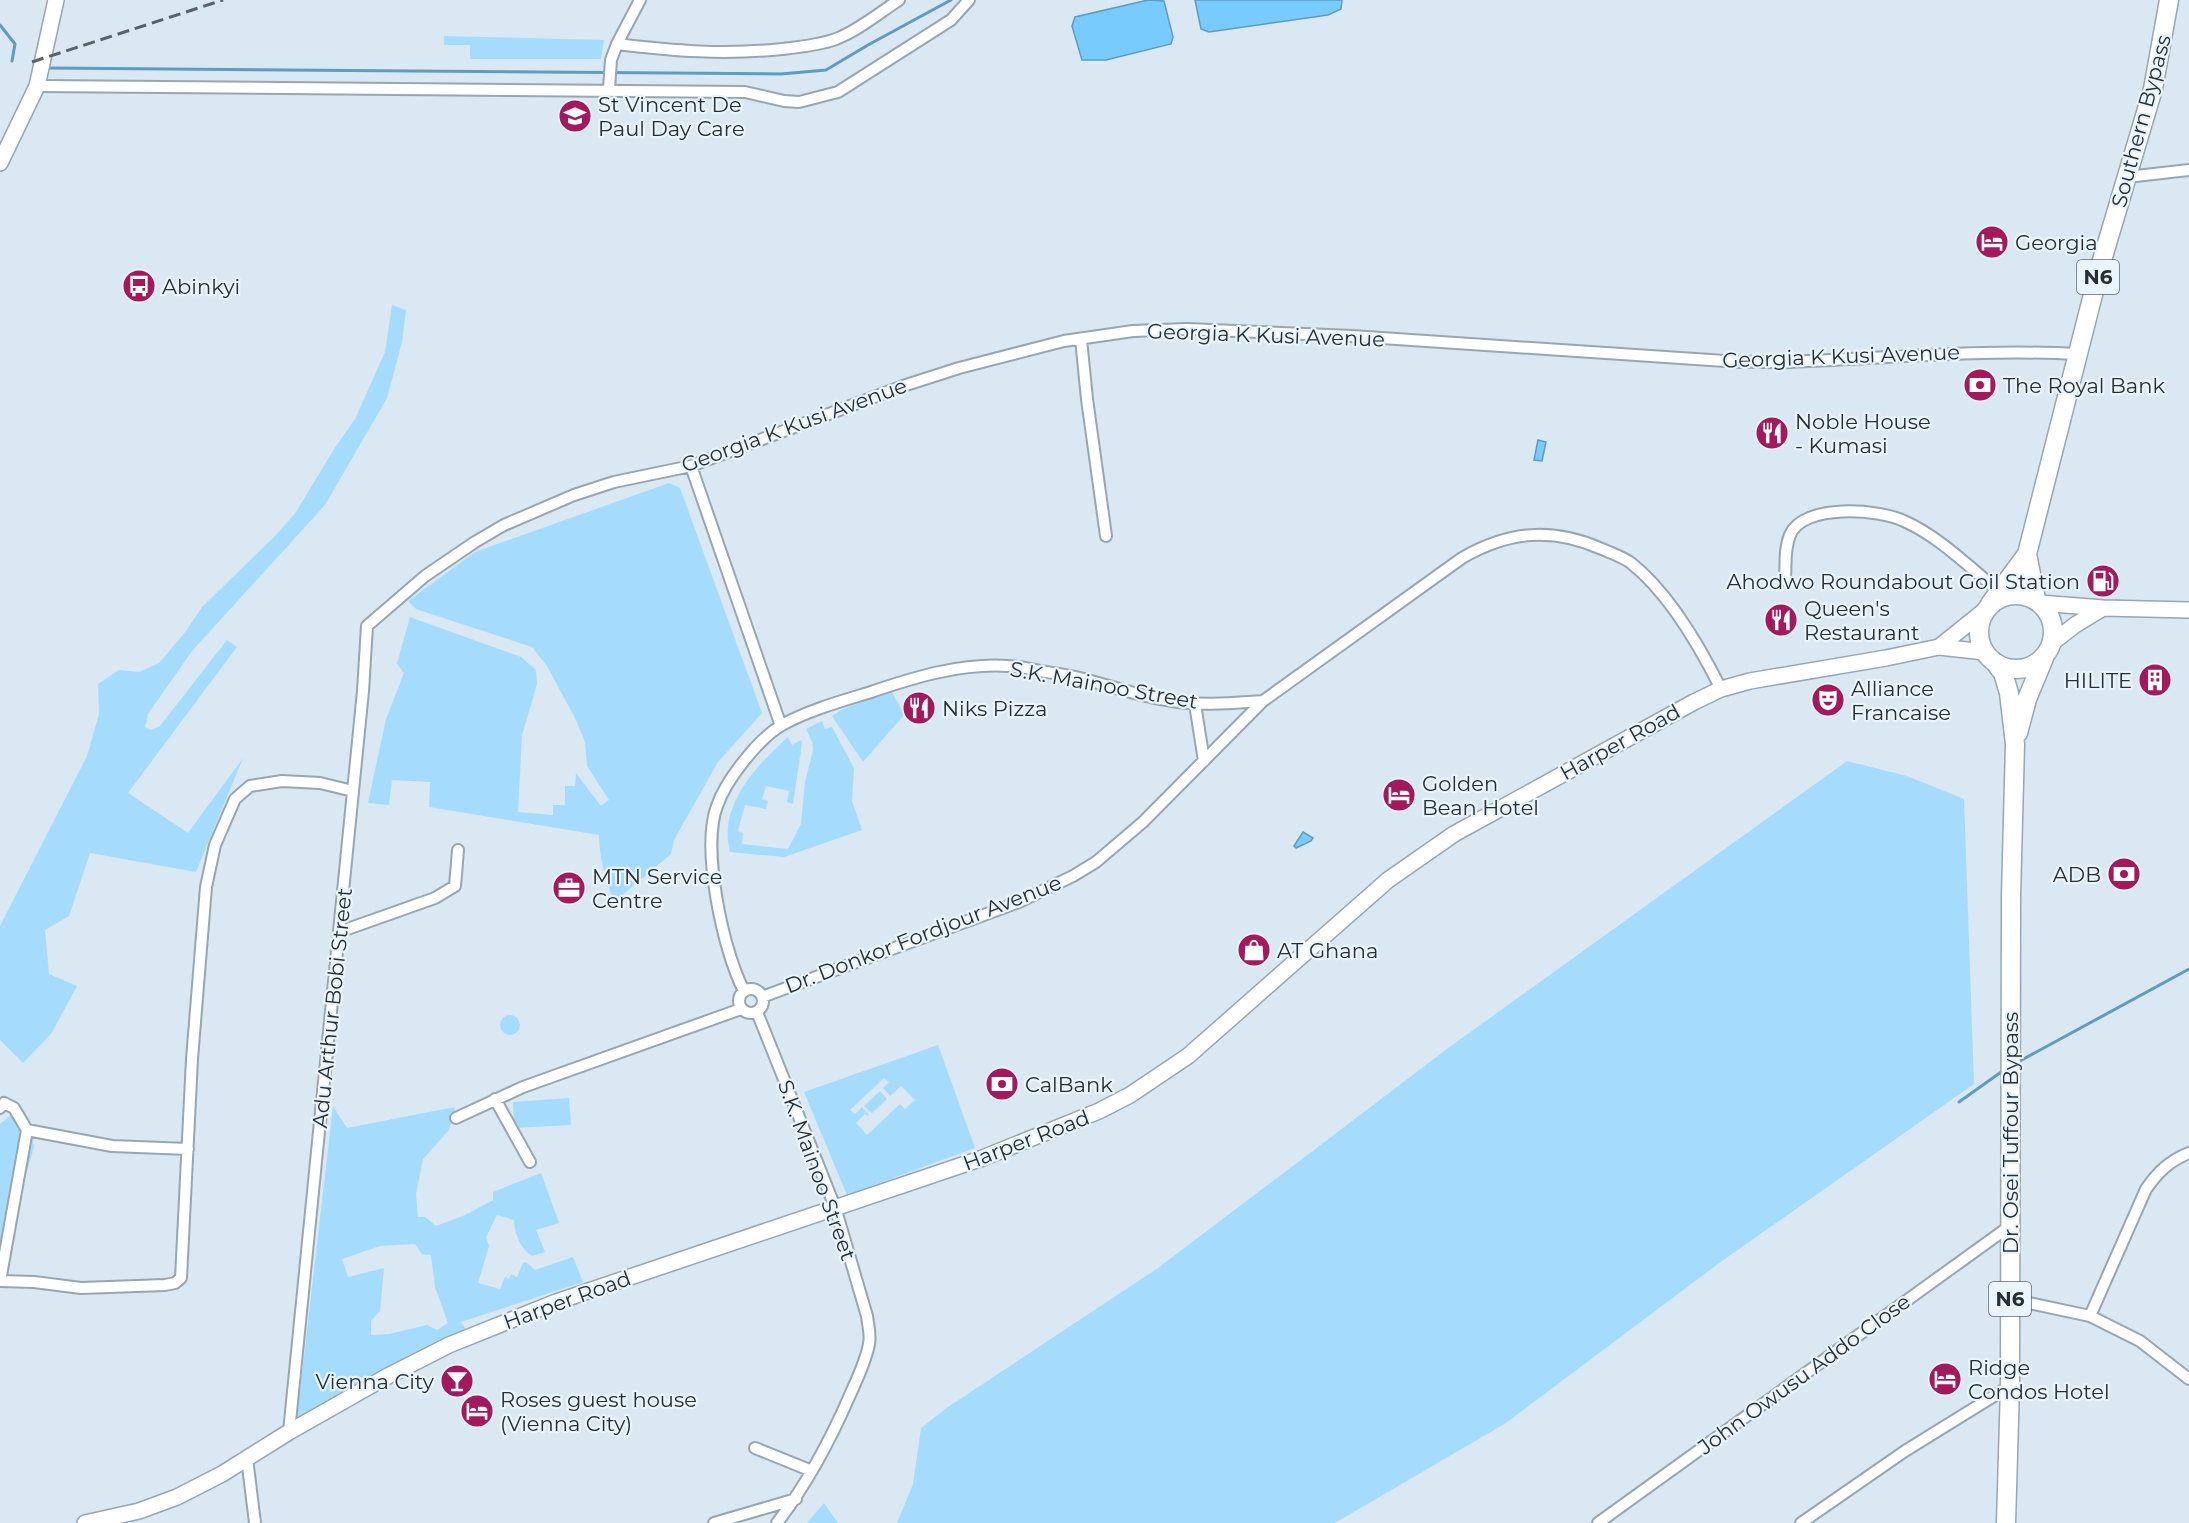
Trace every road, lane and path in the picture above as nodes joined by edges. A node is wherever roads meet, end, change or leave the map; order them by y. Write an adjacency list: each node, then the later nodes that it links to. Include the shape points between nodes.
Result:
1 (56, 0): 8 (main road)
2 (640, 0): 6 (street)
3 (899, 0): 6 (street, via 849,33 806,46 711,53)
4 (969, 0): 7 (street, via 951,20 877,69 838,92 813,99 784,101 745,92)
5 (2169, 0): 11 (highway, Southern Bypass / N6, via 2157,71)
6 (617, 44): 7 (street, via 611,60)
7 (610, 85): 8 (street, via 435,91)
8 (37, 86): 9 (main road)
9 (0, 163)
10 (2189, 170): 11 (street)
11 (2127, 177): 13 (highway, Southern Bypass / N6)
12 (1081, 339): 13 (street, Georgia K Kusi Avenue, via 1133,331 1187,329 1740,362 2018,351); 14 (street, Georgia K Kusi Avenue, via 925,379); 15 (street)
13 (2079, 354): 16 (highway, Southern Bypass / N6)
14 (691, 466): 18 (street, Georgia K Kusi Avenue, via 614,482 528,514 475,542); 29 (street)
15 (1106, 536)
16 (2027, 554): 19 (highway, Southern Bypass / N6); 20 (highway, Southern Bypass / N6)
17 (1785, 580): 20 (street, via 1786,549 1797,524 1824,512 1876,512 1904,520 1934,538)
18 (399, 598): 32 (street, Adu Arthur Bobi Street, via 367,626)
19 (2038, 601): 20 (highway, via 2017,594); 21 (main road); 24 (highway, N6, via 2052,621 2054,632)
20 (1992, 602): 23 (main road, Harper Road); 25 (highway, N6, via 1978,631)
21 (2103, 608): 22 (main road); 24 (main road, via 2081,621)
22 (2189, 610)
23 (1939, 647): 25 (main road, Harper Road); 26 (main road, Harper Road)
24 (2048, 650): 25 (highway, via 2030,667 2021,669 2012,670); 30 (highway, Dr. Osei Tuffour Bypass / N6, via 2026,699)
25 (1990, 658): 30 (highway, Dr. Osei Tuffour Bypass / N6, via 2002,673 2009,693)
26 (1721, 689): 27 (street, Dr. Donkor Fordjour Avenue, via 1698,644 1657,589 1630,563 1590,543 1555,534 1501,539 1482,546); 46 (main road, Harper Road, via 1454,834 1409,863 1188,1056 1130,1095 980,1159)
27 (1263, 701): 28 (street, S.K. Mainoo Street); 31 (street, Dr. Donkor Fordjour Avenue)
28 (1195, 704): 29 (street, S.K. Mainoo Street, via 1009,666 956,668 851,698); 31 (street)
29 (781, 726): 35 (street, S.K. Mainoo Street, via 757,746 728,785 717,806 711,834 723,934)
30 (2015, 744): 47 (highway, Dr. Osei Tuffour Bypass / N6)
31 (1204, 761): 36 (street, Dr. Donkor Fordjour Avenue, via 1143,822 1073,876 1008,906)
32 (354, 791): 34 (street, Adu Arthur Bobi Street); 43 (street, via 320,783 282,781 250,786 235,799 215,845 206,887)
33 (458, 850): 34 (street, via 455,885 435,898)
34 (339, 932): 53 (street, Adu Arthur Bobi Street)
35 (744, 991): 36 (street, via 756,990); 37 (street, via 738,1000)
36 (762, 997): 38 (street)
37 (741, 1009): 38 (street); 39 (street)
38 (757, 1011): 46 (street, S.K. Mainoo Street)
39 (495, 1099): 41 (street); 45 (street)
40 (0, 1108): 42 (street, via 4,1103 10,1105)
41 (456, 1118)
42 (27, 1130): 43 (street, via 112,1146); 48 (street)
43 (188, 1149): 48 (street, via 181,1278 175,1283 81,1288)
44 (2189, 1153): 50 (street, via 2157,1173 2146,1189)
45 (531, 1161)
46 (835, 1207): 53 (main road, Harper Road, via 556,1302 448,1346); 56 (street, S.K. Mainoo Street, via 867,1316 869,1344 837,1425)
47 (2010, 1226): 49 (highway, Dr. Osei Tuffour Bypass / N6); 62 (street, John Owusu Addo Close)
48 (0, 1281)
49 (2010, 1299): 50 (street); 52 (highway, Dr. Osei Tuffour Bypass / N6)
50 (2090, 1316): 51 (street, via 2140,1341)
51 (2189, 1379)
52 (2010, 1386): 63 (street, via 1905,1451); 64 (highway, Dr. Osei Tuffour Bypass / N6)
53 (289, 1432): 55 (main road, Harper Road)
54 (755, 1448): 56 (street)
55 (247, 1458): 58 (main road, Harper Road, via 177,1497); 59 (street)
56 (812, 1471): 57 (street, S.K. Mainoo Street)
57 (796, 1499): 60 (street); 61 (street, S.K. Mainoo Street)
58 (85, 1523)
59 (255, 1523)
60 (714, 1523)
61 (777, 1523)
62 (1598, 1523)
63 (1801, 1523)
64 (2006, 1523)

